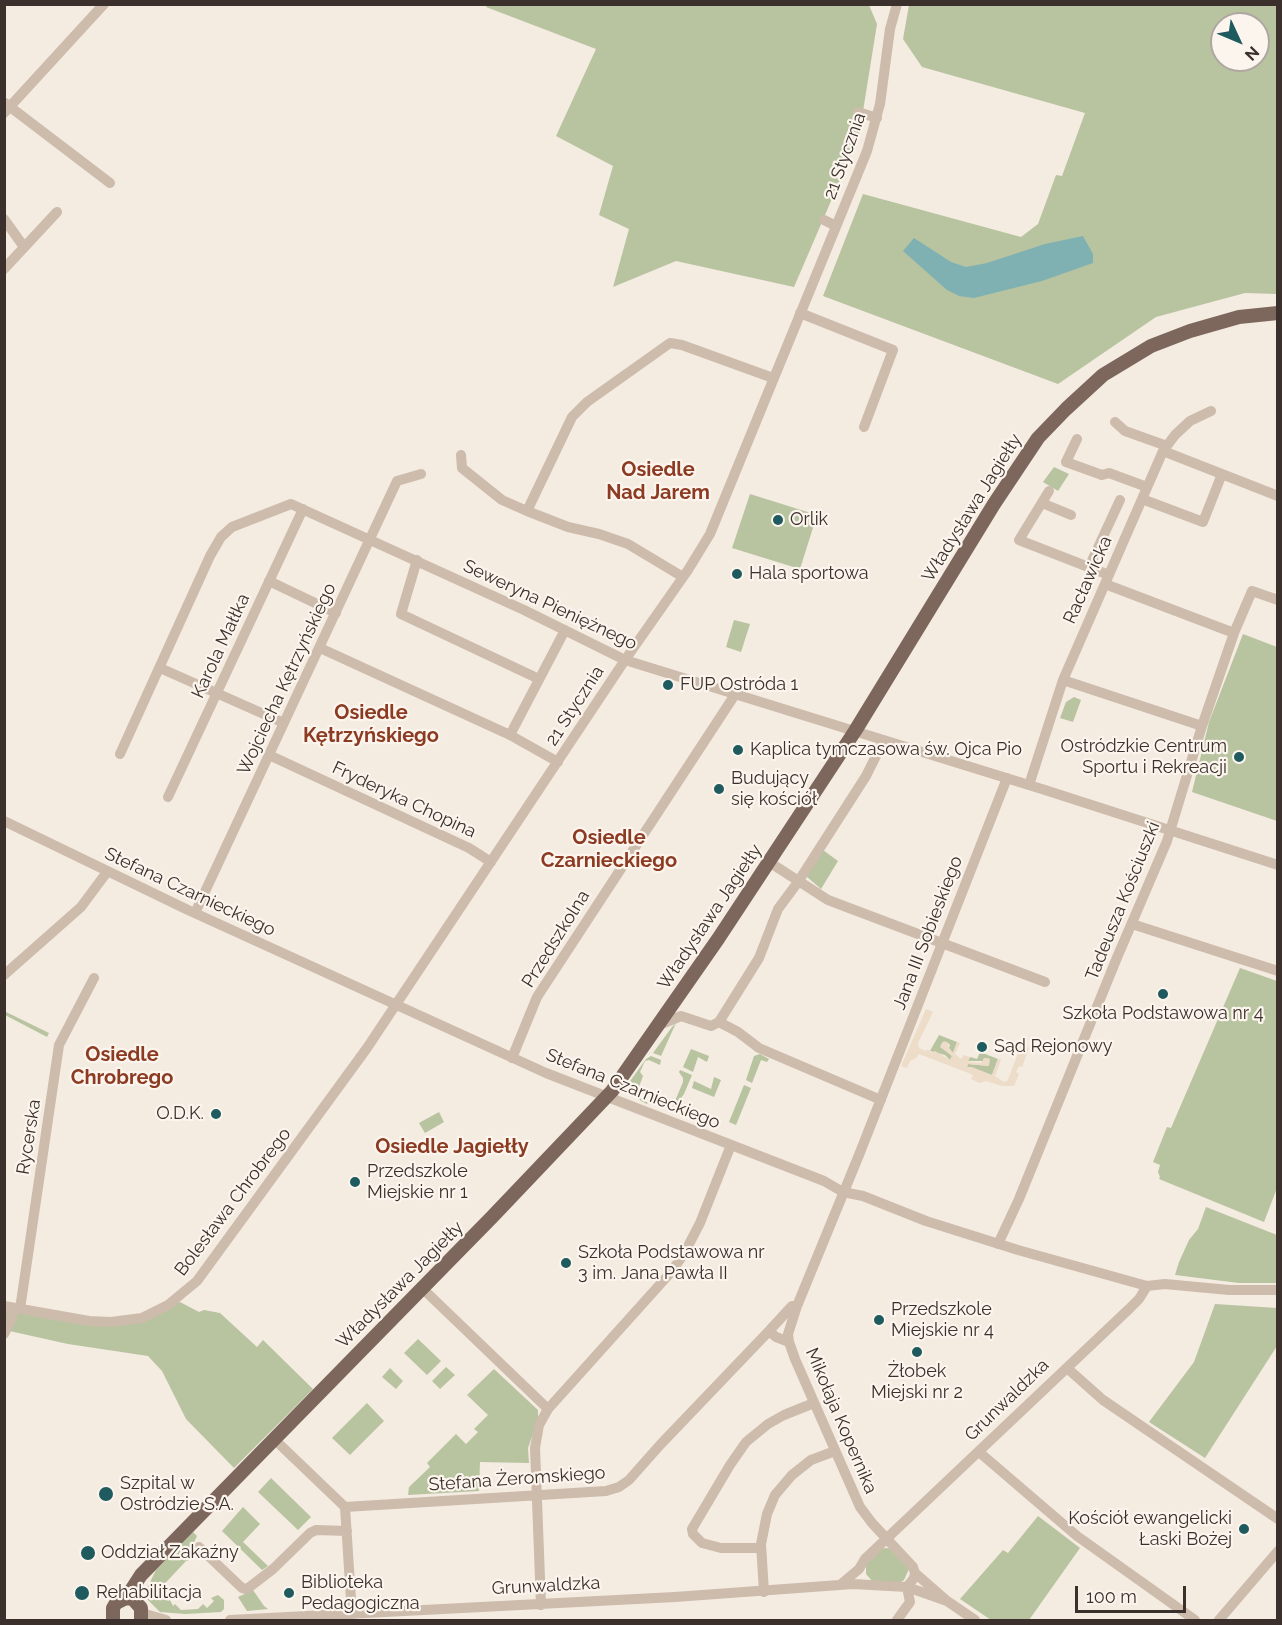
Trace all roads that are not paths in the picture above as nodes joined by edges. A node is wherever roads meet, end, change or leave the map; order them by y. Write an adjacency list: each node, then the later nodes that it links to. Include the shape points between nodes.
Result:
1 (104, 4): 5 (street)
2 (897, 4): 4 (street, 21 Stycznia)
3 (884, 16): 4 (street)
4 (890, 29): 7 (street, 21 Stycznia)
5 (6, 107): 8 (street)
6 (860, 116): 7 (street)
7 (876, 121): 12 (street, 21 Stycznia)
8 (110, 183)
9 (57, 212): 13 (street)
10 (4, 219): 13 (street)
11 (824, 220): 12 (street)
12 (836, 226): 16 (street, 21 Stycznia)
13 (24, 247): 14 (street)
14 (4, 269)
15 (796, 289): 16 (street)
16 (808, 294): 17 (street, 21 Stycznia)
17 (800, 313): 19 (street, 21 Stycznia); 22 (street, via 893,350)
18 (1278, 314): 56 (main road, Władysława Jagiełły, via 1239,317 1151,346 1103,375 1066,409 1028,452)
19 (773, 378): 35 (street, via 670,343 586,402 572,417); 40 (street, 21 Stycznia, via 713,527)
20 (1211, 411): 24 (street, Racławicka, via 1190,421)
21 (1115, 422): 24 (street, via 1125,431)
22 (864, 427)
23 (1077, 439): 28 (street, via 1066,462)
24 (1165, 449): 27 (street); 28 (street, Racławicka)
25 (461, 455): 35 (street, via 462,468 502,500)
26 (421, 474): 37 (street, Wojciecha Kętrzyńskiego, via 397,481)
27 (1222, 474): 30 (street); 31 (street, via 1203,522)
28 (1147, 488): 31 (street, Racławicka)
29 (1049, 491): 33 (street)
30 (1278, 496)
31 (1142, 499): 41 (street, Racławicka)
32 (1120, 500): 39 (street)
33 (1042, 503): 36 (street); 39 (street, via 1019,540)
34 (303, 509): 37 (street, Seweryna Pieniężnego); 42 (street, Karola Małłka); 49 (street, Seweryna Pieniężnego, via 291,504 232,526 221,537)
35 (527, 511): 40 (street, via 628,544)
36 (1071, 515)
37 (371, 539): 38 (street, Seweryna Pieniężnego); 44 (street, Wojciecha Kętrzyńskiego)
38 (417, 560): 45 (street, Seweryna Pieniężnego); 50 (street, via 401,614)
39 (1089, 567): 41 (street)
40 (683, 577): 48 (street, 21 Stycznia)
41 (1107, 579): 46 (street); 51 (street, Racławicka)
42 (269, 581): 44 (street); 52 (street, Karola Małłka)
43 (1278, 600): 46 (street, Tadeusza Kościuszki, via 1252,591)
44 (336, 613): 47 (street, Wojciecha Kętrzyńskiego)
45 (565, 630): 48 (street, Seweryna Pieniężnego); 50 (street)
46 (1234, 633): 55 (street, Tadeusza Kościuszki)
47 (320, 648): 54 (street, Wojciecha Kętrzyńskiego); 57 (street)
48 (625, 660): 53 (street, Seweryna Pieniężnego); 61 (street, 21 Stycznia)
49 (160, 668): 52 (street); 59 (street, Seweryna Pieniężnego)
50 (539, 679): 57 (street)
51 (1062, 680): 55 (street); 63 (street, Racławicka)
52 (217, 693): 54 (street); 64 (street, Karola Małłka)
53 (736, 693): 56 (street, Seweryna Pieniężnego); 82 (street, Przedszkolna, via 537,997)
54 (284, 723): 60 (street, Wojciecha Kętrzyńskiego)
55 (1202, 726): 66 (street, Tadeusza Kościuszki)
56 (855, 731): 58 (street, Seweryna Pieniężnego); 68 (main road, Władysława Jagiełły)
57 (510, 735): 61 (street)
58 (884, 740): 62 (street, Seweryna Pieniężnego); 71 (street, via 866,776)
59 (120, 754)
60 (269, 754): 67 (street, Fryderyka Chopina); 72 (street, Wojciecha Kętrzyńskiego)
61 (558, 762): 67 (street, 21 Stycznia)
62 (1007, 778): 63 (street, Seweryna Pieniężnego); 74 (street, Jana III Sobieskiego)
63 (1029, 785): 66 (street, Seweryna Pieniężnego)
64 (168, 797)
65 (4, 821): 70 (street, Stefana Czarnieckiego)
66 (1171, 830): 69 (street, Seweryna Pieniężnego); 73 (street, Tadeusza Kościuszki)
67 (491, 862): 79 (street, 21 Stycznia)
68 (769, 862): 71 (street); 81 (main road, Władysława Jagiełły)
69 (1278, 865)
70 (107, 872): 72 (street, Stefana Czarnieckiego); 76 (street, via 81,907)
71 (798, 882): 74 (street, via 828,900); 80 (street, via 778,909 759,958)
72 (195, 913): 79 (street, Stefana Czarnieckiego)
73 (1132, 924): 75 (street); 87 (street, Tadeusza Kościuszki)
74 (941, 944): 78 (street); 84 (street, Jana III Sobieskiego)
75 (1278, 971)
76 (4, 975)
77 (94, 978): 92 (street, Rycerska, via 60,1046)
78 (1045, 982)
79 (396, 1004): 82 (street, Stefana Czarnieckiego); 92 (street, Bolesława Chrobrego, via 207,1269 185,1293 154,1313 127,1321 88,1321)
80 (719, 1022): 81 (street, via 711,1026 681,1016); 84 (street, via 759,1048)
81 (656, 1026): 83 (main road, Władysława Jagiełły)
82 (512, 1058): 83 (street, Stefana Czarnieckiego)
83 (608, 1097): 85 (street, Stefana Czarnieckiego); 89 (main road, Władysława Jagiełły)
84 (881, 1100): 86 (street, Jana III Sobieskiego)
85 (731, 1145): 86 (street, Stefana Czarnieckiego); 98 (street, via 700,1223 672,1271)
86 (843, 1192): 87 (street, Stefana Czarnieckiego); 91 (street, Mikołaja Kopernika)
87 (998, 1244): 88 (street, Stefana Czarnieckiego)
88 (1147, 1286): 90 (street, Stefana Czarnieckiego); 96 (street, Grunwaldzka, via 1134,1304)
89 (422, 1288): 98 (street); 99 (main road, Władysława Jagiełły)
90 (1278, 1290)
91 (797, 1306): 93 (street, Mikołaja Kopernika, via 792,1306); 95 (street, Mikołaja Kopernika)
92 (13, 1307): 94 (street, Rycerska)
93 (769, 1331): 95 (street, Mikołaja Kopernika); 102 (street, Stefana Żeromskiego, via 619,1488)
94 (4, 1334)
95 (789, 1342): 97 (street, Mikołaja Kopernika)
96 (1067, 1368): 101 (street, Grunwaldzka); 104 (street, via 1103,1400)
97 (814, 1403): 100 (street, Mikołaja Kopernika); 108 (street, via 790,1411 746,1442 692,1529 702,1543 722,1548)
98 (548, 1410): 102 (street, via 539,1425 535,1448)
99 (274, 1439): 103 (street); 120 (main road, Władysława Jagiełły, via 141,1575)
100 (835, 1451): 106 (street, Mikołaja Kopernika, via 860,1507); 108 (street, via 811,1460 775,1495)
101 (979, 1452): 106 (street, Grunwaldzka); 128 (street, via 1077,1536)
102 (537, 1495): 103 (street, Stefana Żeromskiego); 119 (street)
103 (345, 1507): 105 (street)
104 (1278, 1519)
105 (347, 1531): 107 (street, via 310,1533 247,1589); 121 (street)
106 (888, 1538): 110 (street); 111 (street, via 908,1559)
107 (199, 1547)
108 (761, 1548): 116 (street)
109 (1278, 1551): 129 (street)
110 (859, 1569): 112 (street); 113 (street, via 860,1577)
111 (915, 1573): 114 (street); 117 (street)
112 (840, 1585): 113 (street, Grunwaldzka); 116 (street, Grunwaldzka)
113 (870, 1586): 114 (street)
114 (907, 1587): 115 (street); 118 (street)
115 (924, 1591): 117 (street); 118 (street)
116 (764, 1592): 119 (street, Grunwaldzka)
117 (947, 1601): 127 (street)
118 (910, 1602): 126 (street)
119 (541, 1605): 122 (street, Grunwaldzka)
120 (137, 1609): 123 (main road, Władysława Jagiełły, via 116,1603); 124 (street)
121 (352, 1615): 122 (street, Grunwaldzka); 125 (street, Grunwaldzka)
122 (370, 1617)
123 (108, 1618)
124 (166, 1620)
125 (230, 1620)
126 (897, 1620)
127 (975, 1620)
128 (1195, 1620)
129 (1220, 1620)

